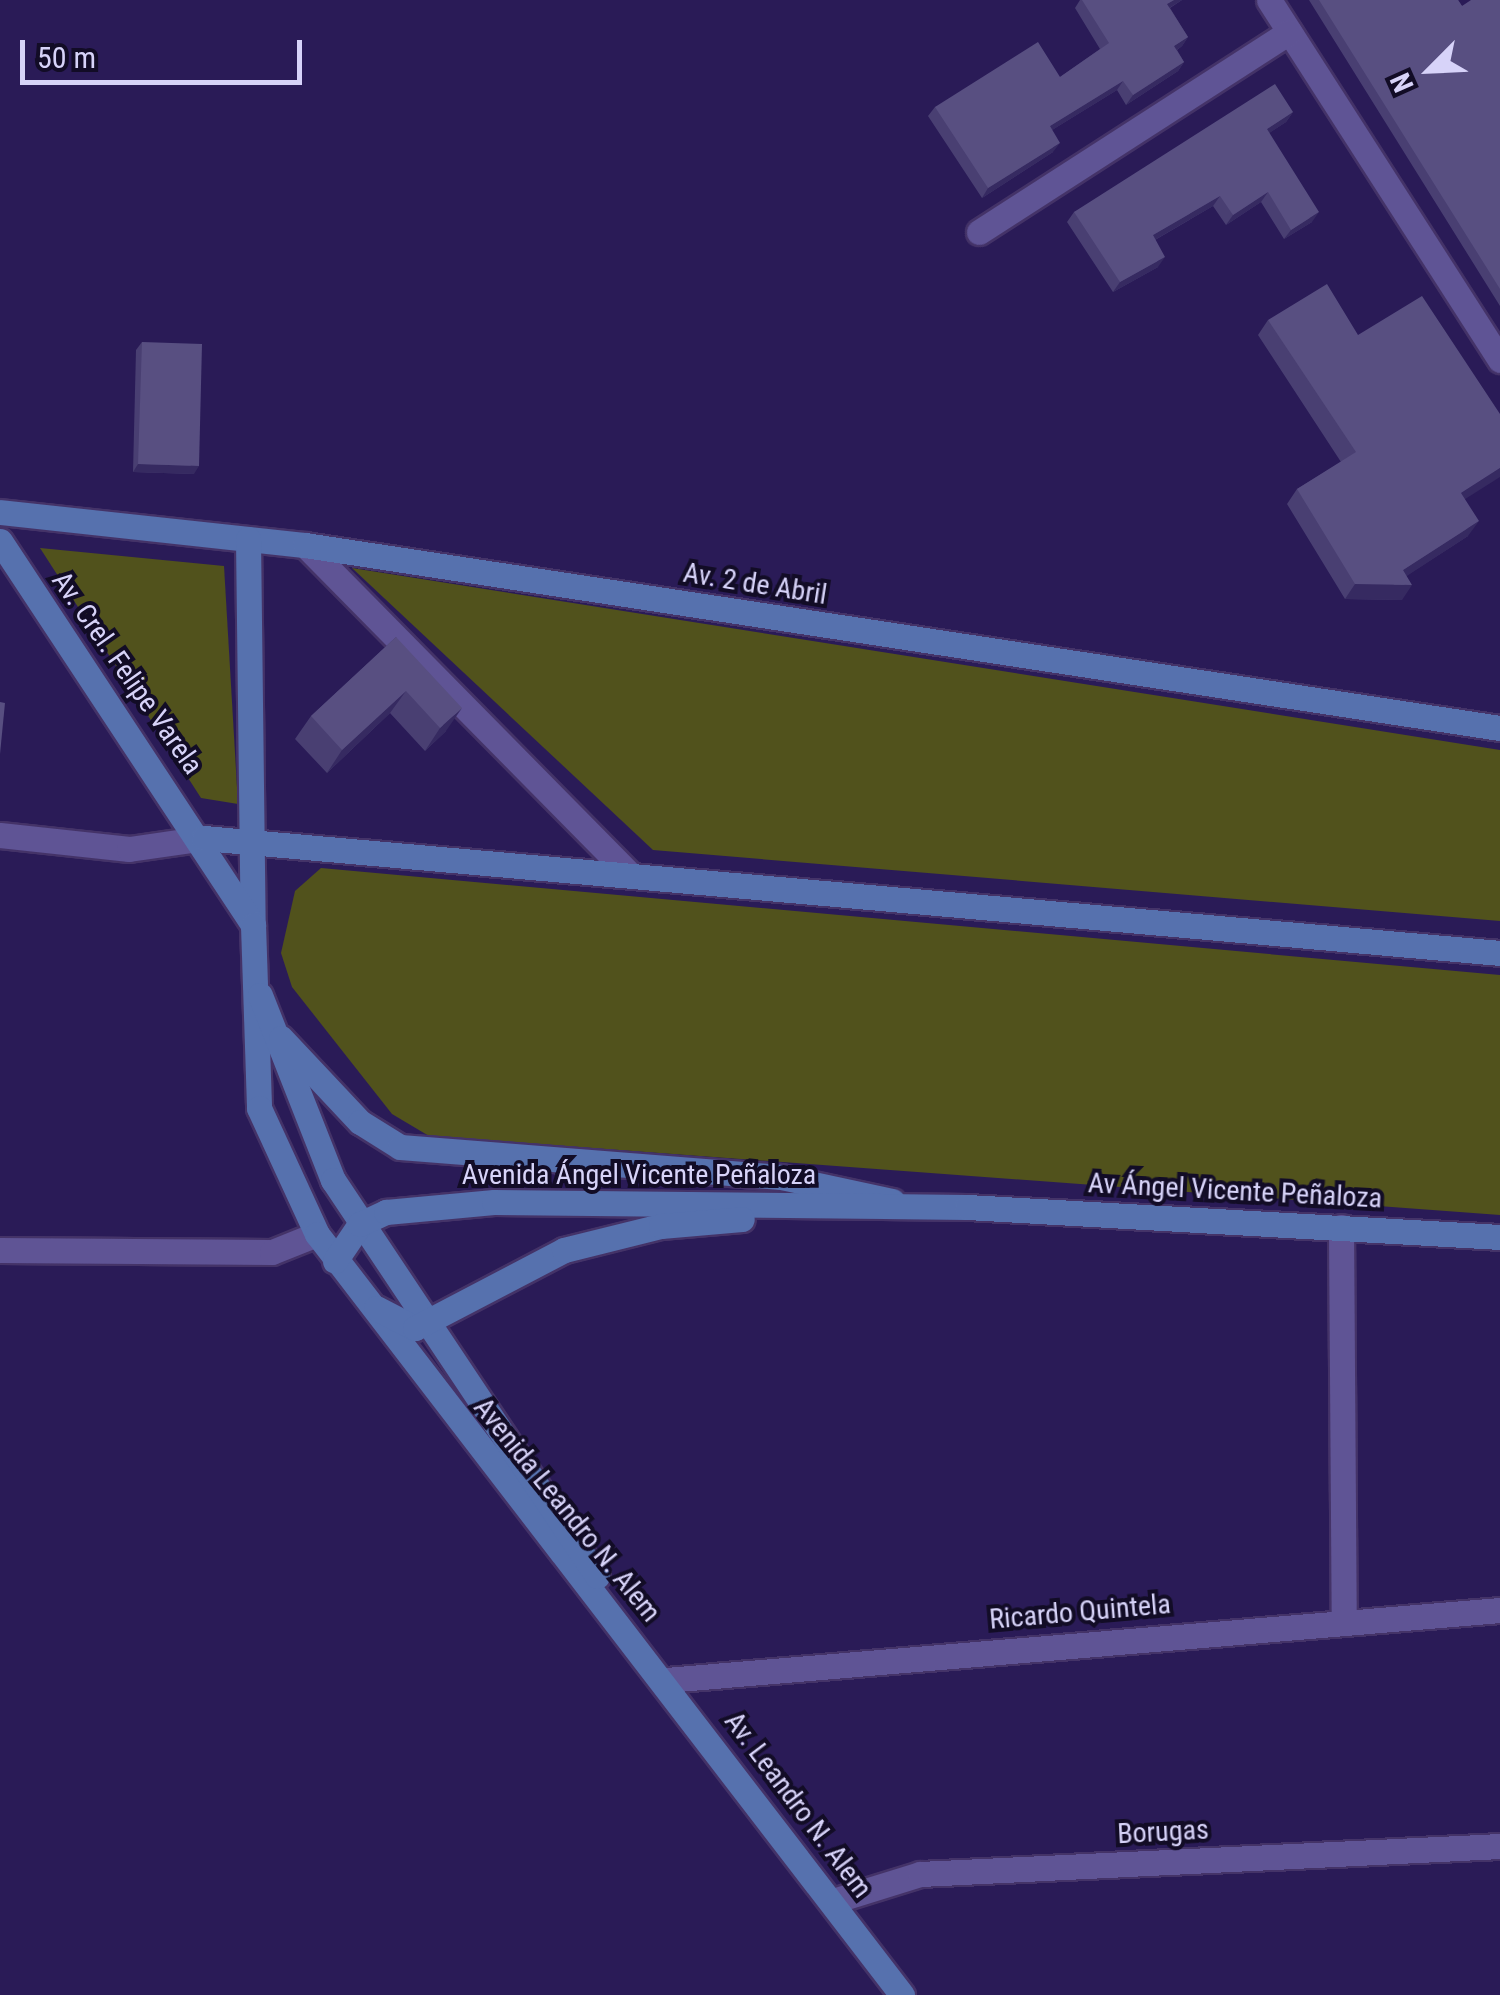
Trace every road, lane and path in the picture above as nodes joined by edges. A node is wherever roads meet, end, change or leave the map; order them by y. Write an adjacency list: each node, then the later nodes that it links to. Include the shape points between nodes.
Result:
1 (1268, 0): 2 (street)
2 (1289, 32): 3 (street); 4 (street)
3 (979, 232)
4 (1500, 360)
5 (0, 512): 6 (street, Av. 2 de Abril)
6 (248, 539): 8 (street, Av. 2 de Abril); 12 (street)
7 (0, 542): 11 (street, Av. Crel. Felipe Varela)
8 (305, 545): 9 (street, Av. 2 de Abril); 13 (street)
9 (1500, 728)
10 (0, 835): 11 (street, via 129,849)
11 (204, 838): 12 (street); 14 (street, Avenida Leandro N. Alem)
12 (254, 838): 13 (street); 14 (street)
13 (630, 874): 15 (street)
14 (253, 924): 16 (street, Avenida Leandro N. Alem)
15 (1500, 953)
16 (254, 980): 17 (street, Avenida Leandro N. Alem); 22 (street, Avenida Leandro N. Alem, via 259,1108)
17 (272, 1028): 18 (street, via 360,1122 400,1147 781,1177 861,1187); 20 (street, Avenida Leandro N. Alem, via 311,1134)
18 (906, 1206): 19 (street, Avenida Ángel Vicente Peñaloza); 20 (street, Avenida Ángel Vicente Peñaloza, via 477,1203)
19 (966, 1207): 21 (street, Av Ángel Vicente Peñaloza); 27 (street, via 720,1220 608,1237 564,1250)
20 (360, 1224): 25 (street); 27 (street, Avenida Leandro N. Alem)
21 (1341, 1227): 23 (street, Av Ángel Vicente Peñaloza); 29 (street)
22 (318, 1234): 24 (street, via 272,1252); 25 (street, Avenida Leandro N. Alem)
23 (1500, 1237)
24 (0, 1250)
25 (335, 1261): 26 (street, Avenida Leandro N. Alem)
26 (350, 1285): 27 (street, via 400,1326); 30 (street, Avenida Leandro N. Alem)
27 (428, 1324): 30 (street, Avenida Leandro N. Alem)
28 (1500, 1610): 29 (street, Ricardo Quintela)
29 (1344, 1619): 31 (street, Ricardo Quintela)
30 (645, 1652): 31 (street, Av. Leandro N. Alem)
31 (666, 1680): 33 (street, Av. Leandro N. Alem)
32 (1500, 1846): 33 (street, Borugas, via 920,1874)
33 (833, 1902): 34 (street, Av. Leandro N. Alem)
34 (902, 1995)

